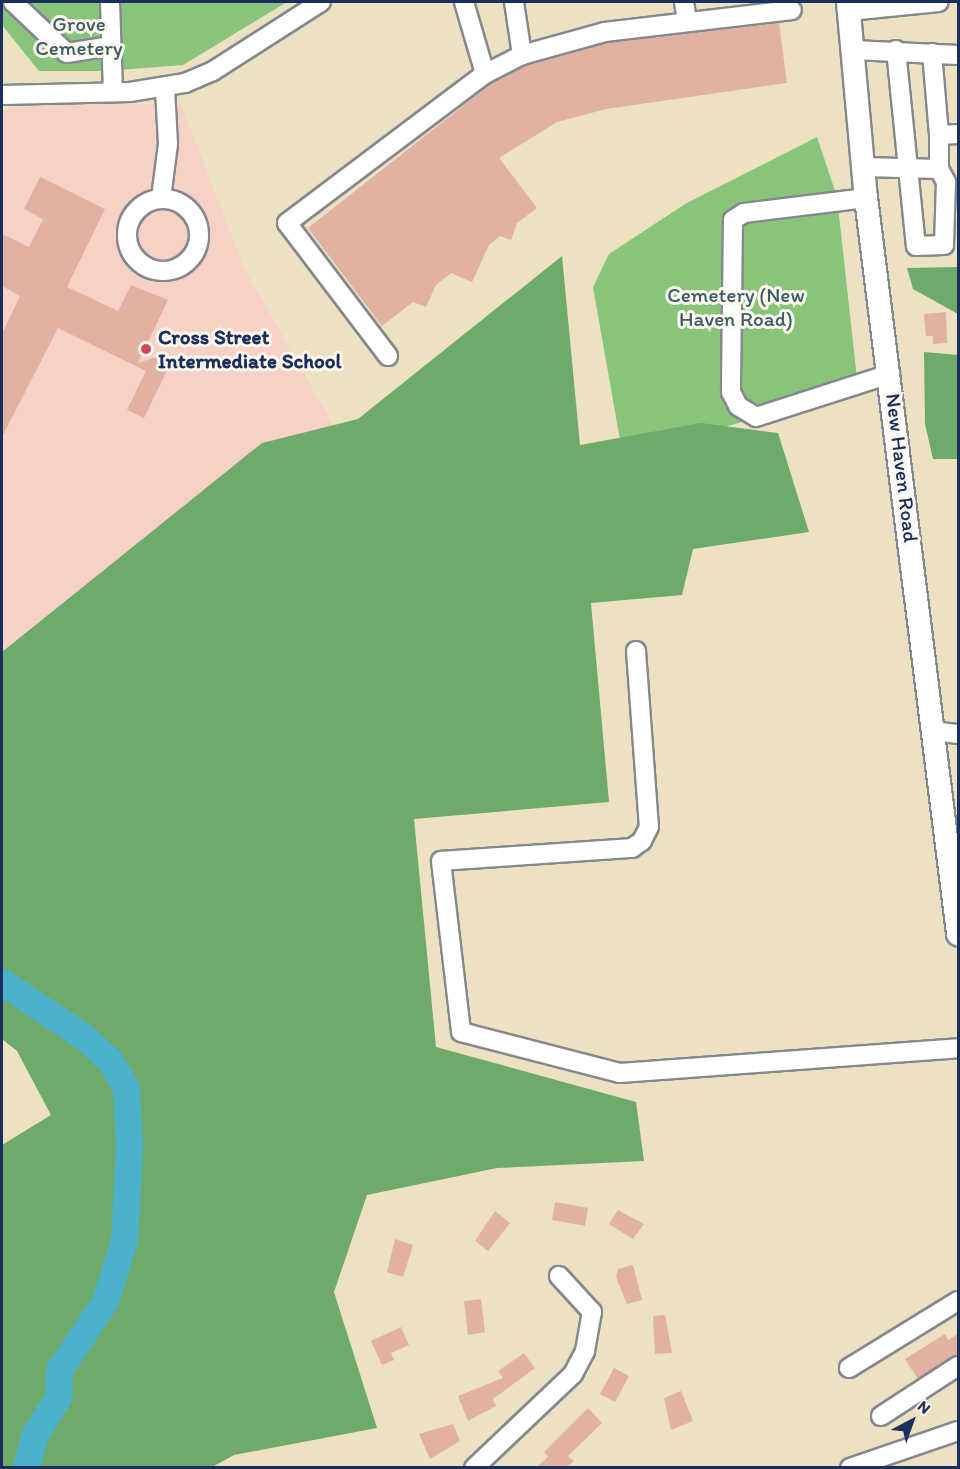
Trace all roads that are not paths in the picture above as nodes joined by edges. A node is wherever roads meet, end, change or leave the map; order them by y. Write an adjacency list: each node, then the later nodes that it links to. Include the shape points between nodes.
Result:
1 (13, 2): 11 (street, via 67,53)
2 (110, 2): 11 (street)
3 (321, 2): 18 (street, via 213,71)
4 (464, 2): 17 (street)
5 (514, 2): 15 (street)
6 (684, 2): 10 (street)
7 (939, 2): 8 (street)
8 (849, 6): 12 (main road, New Haven Road)
9 (792, 9): 10 (street)
10 (687, 21): 15 (street, via 565,39)
11 (111, 46): 19 (street)
12 (853, 50): 13 (street); 23 (main road, New Haven Road)
13 (896, 50): 14 (street); 25 (street)
14 (932, 53): 16 (street); 22 (street)
15 (522, 55): 17 (street)
16 (958, 55)
17 (485, 74): 28 (street, via 287,223)
18 (165, 88): 19 (street); 26 (street, via 168,144)
19 (112, 92): 20 (street)
20 (2, 95)
21 (958, 134): 22 (street)
22 (939, 135): 24 (street)
23 (864, 167): 25 (street); 27 (main road, New Haven Road)
24 (939, 169): 25 (street); 25 (street, via 946,182 941,248 912,244)
25 (906, 170)
26 (161, 198): 26 (street, via 184,205 198,225 197,249 169,271 146,267 127,239 140,207)
27 (866, 198): 29 (main road, New Haven Road); 29 (street, via 744,213 734,220 730,392 738,406 756,417)
28 (388, 356)
29 (890, 374): 31 (main road, New Haven Road)
30 (636, 651): 34 (street, via 649,827 642,841 632,848 441,861 461,1032 620,1073)
31 (933, 731): 32 (street); 33 (main road, New Haven Road)
32 (958, 734)
33 (958, 934)
34 (958, 1048)
35 (559, 1276): 41 (street, via 592,1312 585,1351 573,1374)
36 (958, 1301): 38 (street)
37 (958, 1366): 39 (street)
38 (849, 1368)
39 (881, 1416)
40 (958, 1431): 42 (street)
41 (474, 1467)
42 (850, 1467)

